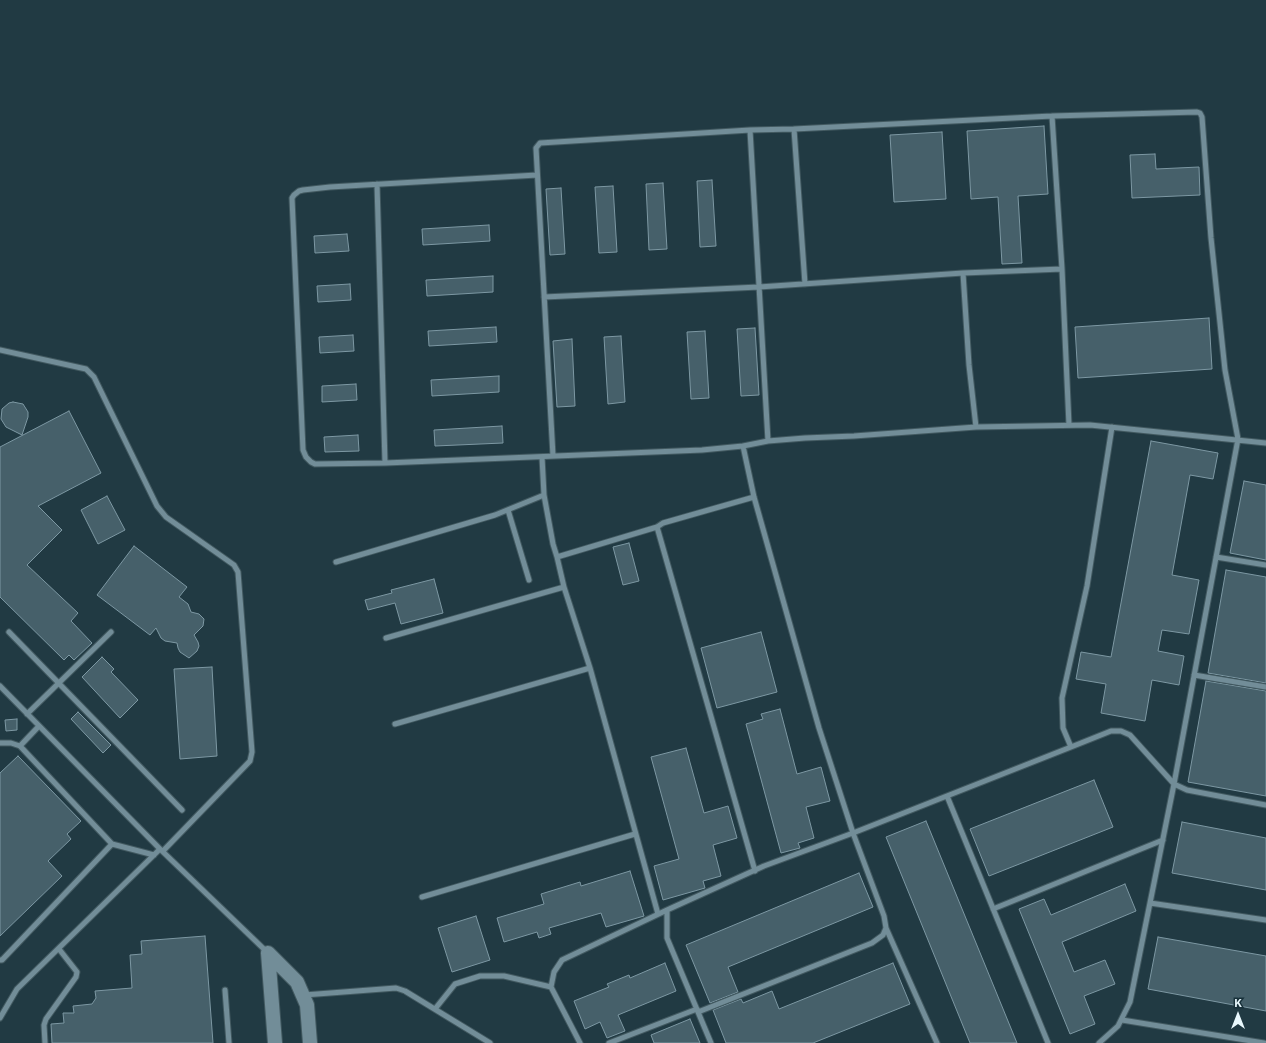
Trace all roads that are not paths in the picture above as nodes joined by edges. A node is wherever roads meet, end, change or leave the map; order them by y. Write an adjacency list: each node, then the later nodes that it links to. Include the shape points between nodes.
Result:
1 (1052, 116): 2 (lane); 6 (lane); 15 (lane, via 1196,112 1202,116 1211,238 1225,370)
2 (794, 129): 3 (lane); 8 (lane)
3 (750, 130): 4 (lane, via 540,143 536,148); 9 (lane)
4 (537, 174): 5 (lane); 10 (lane)
5 (377, 184): 21 (lane); 21 (lane, via 303,190 292,198 304,453 308,460 315,464)
6 (1062, 269): 7 (lane); 12 (lane)
7 (963, 273): 8 (lane); 13 (lane)
8 (805, 284): 9 (lane)
9 (759, 287): 10 (lane); 16 (lane)
10 (544, 298): 19 (lane)
11 (0, 350): 54 (lane, via 86,369 94,377 157,506 166,517 234,565 238,572 252,752 250,762)
12 (1070, 425): 13 (lane); 14 (lane)
13 (976, 427): 16 (lane)
14 (1112, 427): 15 (lane); 45 (lane, via 1087,586 1062,698 1063,728)
15 (1238, 439): 17 (lane); 27 (lane)
16 (768, 441): 18 (lane)
17 (1266, 443)
18 (743, 446): 19 (lane); 23 (lane)
19 (553, 456): 20 (lane)
20 (542, 457): 21 (lane); 22 (lane)
21 (385, 463)
22 (544, 496): 24 (lane); 26 (lane)
23 (754, 497): 25 (lane, via 663,523); 50 (lane)
24 (508, 510): 28 (lane); 30 (lane)
25 (657, 527): 26 (lane); 56 (lane)
26 (557, 557): 31 (lane)
27 (1216, 557): 29 (lane); 36 (lane)
28 (336, 562)
29 (1266, 565)
30 (530, 580)
31 (564, 587): 34 (lane); 35 (lane)
32 (9, 632): 37 (lane)
33 (112, 632): 37 (lane)
34 (386, 638)
35 (590, 668): 41 (lane); 51 (lane)
36 (1194, 675): 39 (lane); 46 (lane)
37 (59, 683): 40 (lane); 49 (lane)
38 (0, 686): 40 (lane)
39 (1266, 687)
40 (27, 714): 42 (lane)
41 (395, 724)
42 (40, 726): 44 (lane); 54 (lane)
43 (0, 743): 44 (lane)
44 (20, 746): 53 (lane)
45 (1071, 747): 46 (lane, via 1110,731 1121,731 1130,735); 47 (lane)
46 (1174, 784): 48 (lane, via 1187,790); 52 (lane)
47 (947, 796): 50 (lane); 59 (lane)
48 (1266, 805)
49 (182, 810)
50 (853, 833): 56 (lane); 63 (lane, via 884,916)
51 (635, 834): 57 (lane); 61 (lane)
52 (1163, 840): 58 (lane); 59 (lane)
53 (112, 844): 55 (lane); 66 (lane)
54 (162, 850): 55 (lane); 65 (lane)
55 (154, 856): 64 (lane)
56 (755, 870): 60 (lane)
57 (422, 897)
58 (1150, 903): 62 (lane); 74 (lane, via 1130,1002)
59 (993, 909): 84 (lane)
60 (667, 910): 61 (lane); 72 (lane, via 666,938)
61 (658, 914): 67 (lane, via 562,960 554,972)
62 (1266, 920)
63 (886, 928): 72 (lane, via 883,935 872,943); 83 (lane)
64 (59, 948): 71 (lane, via 17,989); 75 (lane, via 77,972 46,1019)
65 (268, 953): 69 (street, via 297,982); 77 (street)
66 (0, 960)
67 (552, 987): 70 (lane, via 504,976 480,976 455,984); 80 (lane)
68 (225, 990): 76 (lane)
69 (303, 995): 70 (lane, via 396,988 405,990); 78 (street, via 307,1005)
70 (435, 1009): 79 (lane)
71 (2, 1010): 73 (lane)
72 (697, 1010): 81 (lane); 82 (lane)
73 (0, 1018)
74 (1122, 1020): 85 (lane); 86 (lane)
75 (45, 1043)
76 (229, 1043)
77 (275, 1043)
78 (310, 1043)
79 (490, 1043)
80 (580, 1043)
81 (610, 1043)
82 (711, 1043)
83 (937, 1043)
84 (1048, 1043)
85 (1099, 1043)
86 (1264, 1043)

